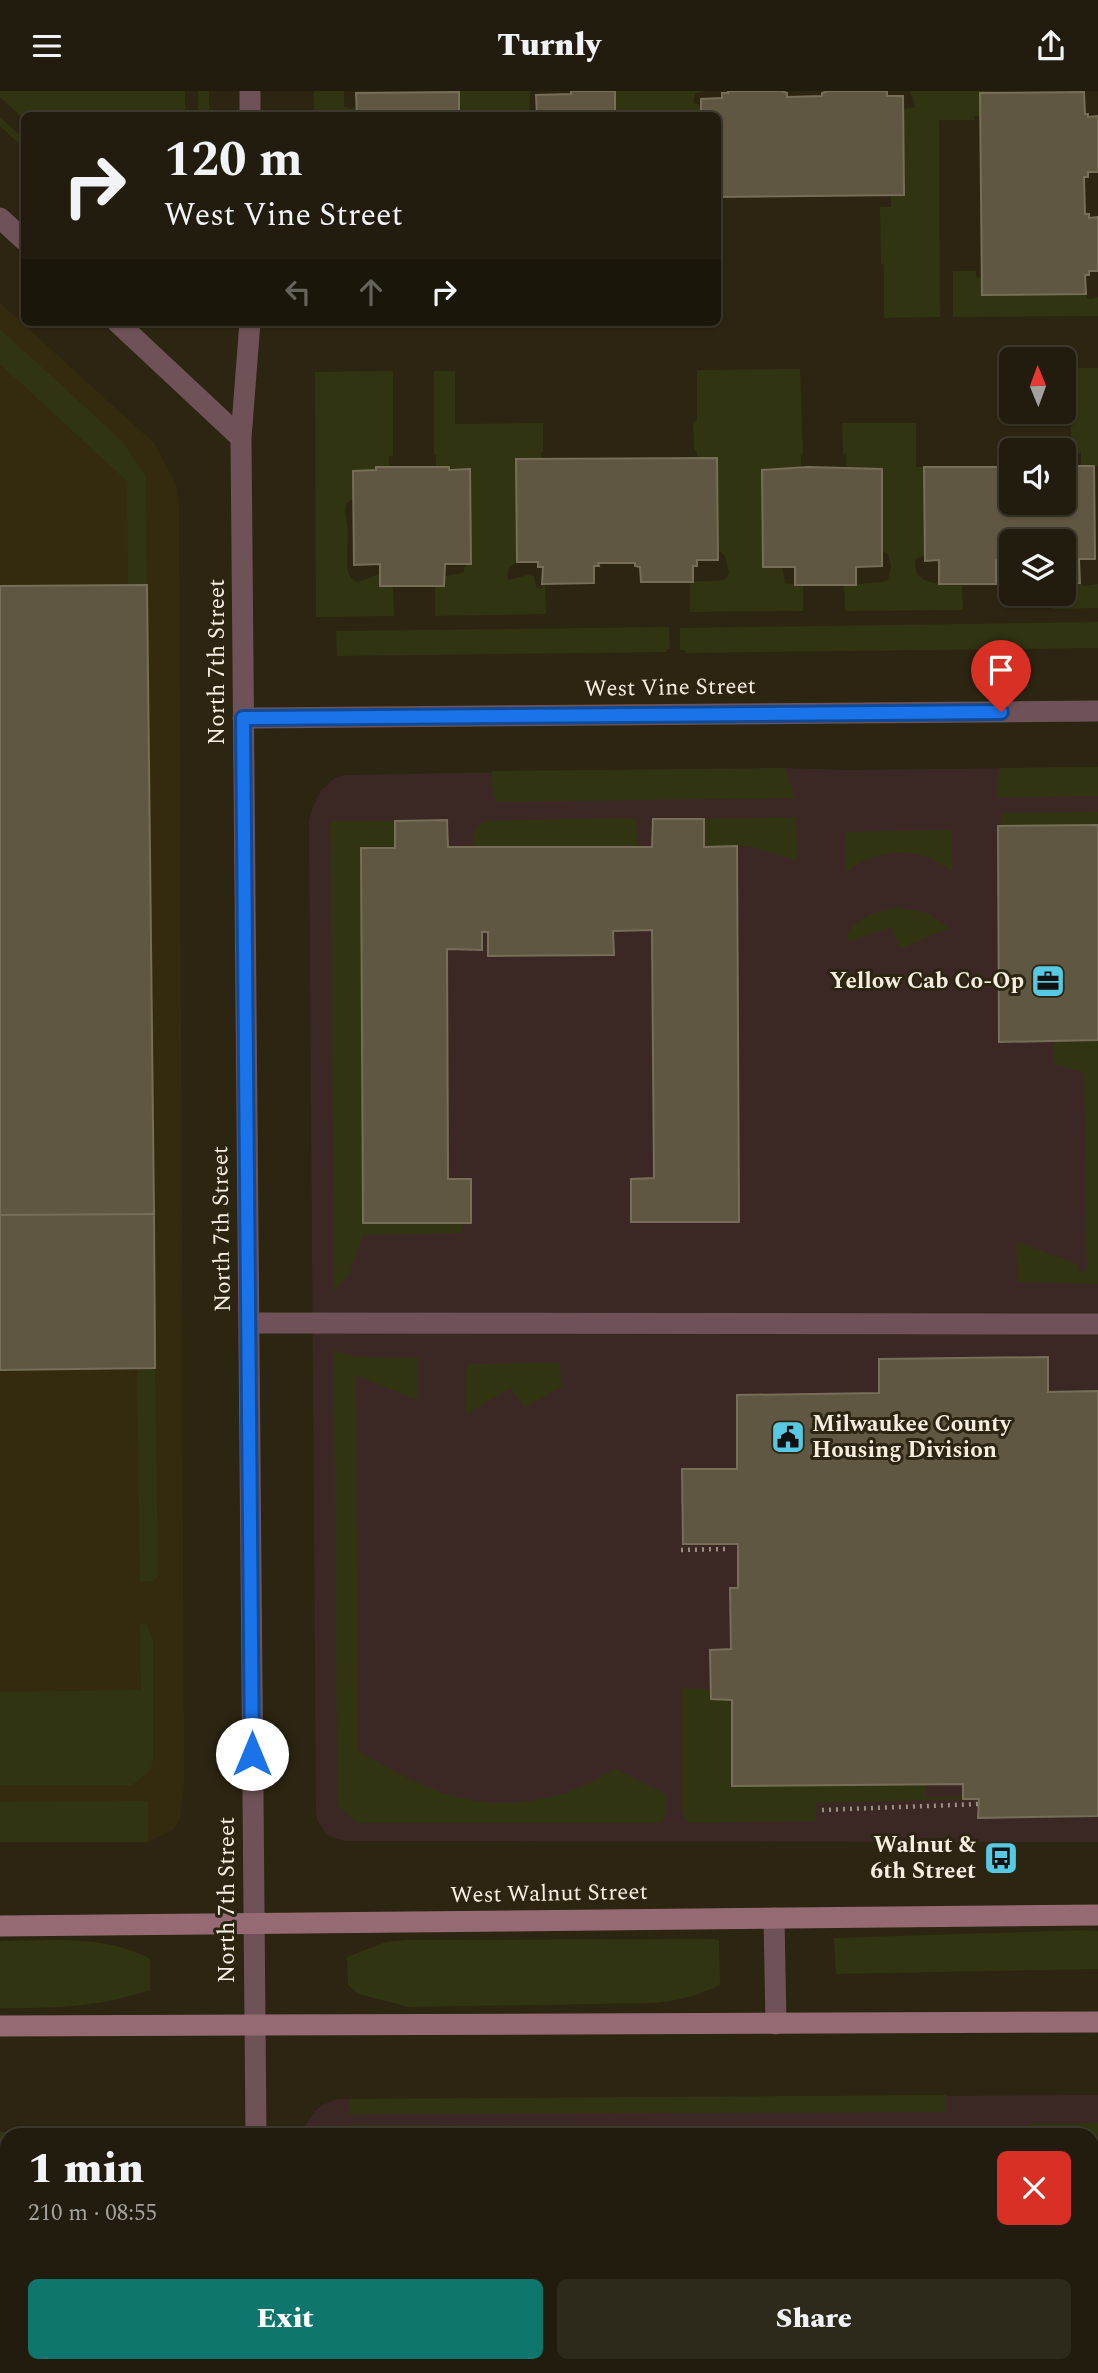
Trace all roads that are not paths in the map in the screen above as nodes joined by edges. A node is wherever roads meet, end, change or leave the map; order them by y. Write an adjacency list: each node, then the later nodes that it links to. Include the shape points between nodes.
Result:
1 (250, 91): 2 (street)
2 (250, 112)
3 (0, 218): 4 (street)
4 (21, 237)
5 (121, 326): 7 (street)
6 (250, 326): 7 (street, North 7th Street)
7 (241, 438): 9 (street, North 7th Street)
8 (1098, 711): 9 (street, West Vine Street)
9 (243, 718): 10 (street, North 7th Street)
10 (249, 1323): 11 (street); 14 (street, North 7th Street)
11 (1098, 1324)
12 (1098, 1915): 13 (main road, West Walnut Street)
13 (774, 1918): 14 (main road, West Walnut Street); 18 (street)
14 (253, 1923): 15 (main road, West Walnut Street); 17 (street, North 7th Street)
15 (0, 1926)
16 (1098, 2022): 18 (main road)
17 (254, 2024): 18 (main road); 19 (main road); 20 (street, North 7th Street)
18 (776, 2024)
19 (0, 2026)
20 (256, 2128)

